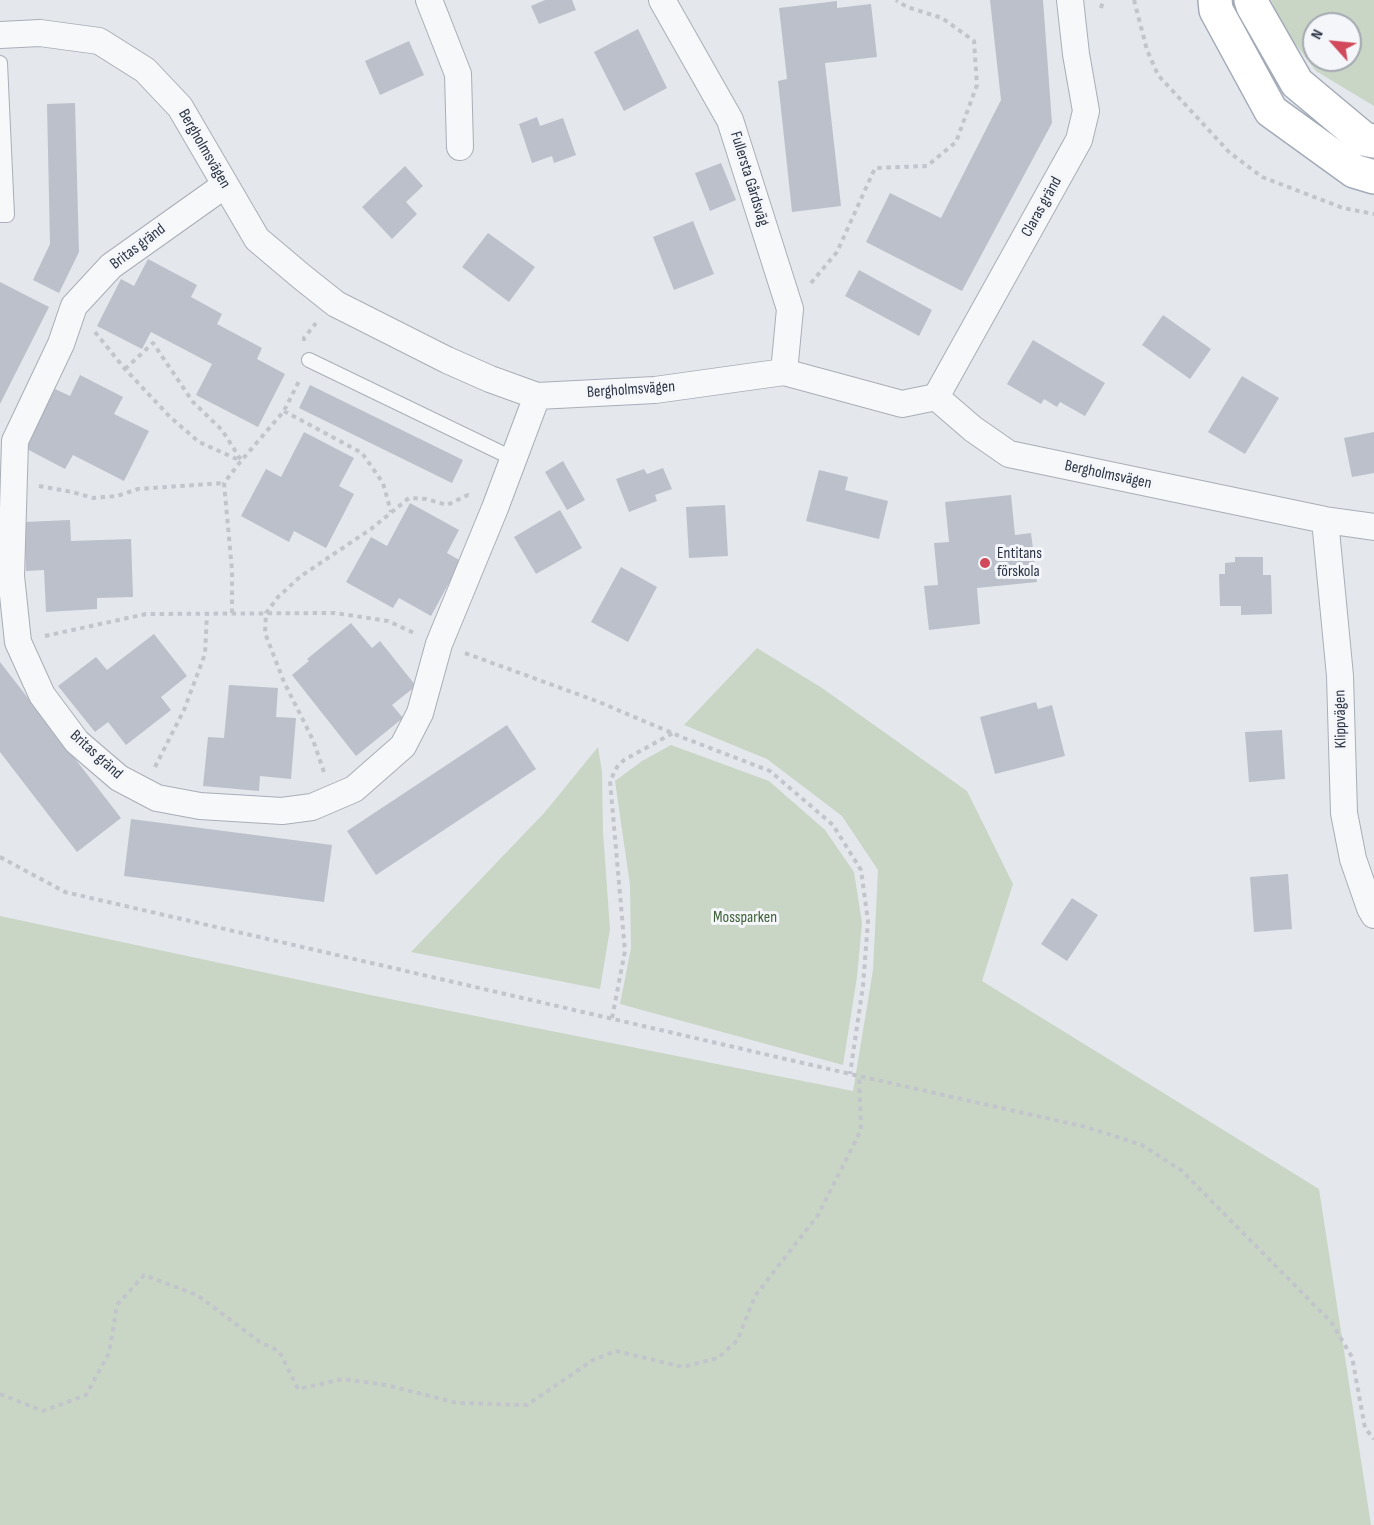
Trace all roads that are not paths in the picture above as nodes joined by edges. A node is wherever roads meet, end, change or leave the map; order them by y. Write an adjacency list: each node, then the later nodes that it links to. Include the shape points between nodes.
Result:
1 (429, 0): 9 (street, via 458,74)
2 (662, 0): 14 (street, Fullersta Gårdsväg, via 730,120 790,309)
3 (1070, 0): 16 (street, Claras gränd, via 1086,111 1079,140)
4 (1215, 0): 10 (main road, via 1216,10 1271,111 1354,171)
5 (1251, 0): 8 (main road, via 1297,83 1364,139)
6 (0, 35): 11 (street, Bergholmsvägen, via 39,33 99,41 145,70 180,107)
7 (0, 63): 12 (lane, via 7,215)
8 (1374, 141)
9 (460, 147)
10 (1374, 177)
11 (225, 185): 15 (street, Bergholmsvägen, via 257,238 336,304 490,379); 17 (street, Britas gränd, via 111,266 74,306 61,344 15,441 11,576 18,642 42,695 77,742 119,778 157,798 200,806 282,811 312,807 354,789 403,746 420,714 439,644)
12 (0, 215)
13 (309, 360): 17 (lane)
14 (783, 372): 15 (street, Bergholmsvägen, via 655,390); 16 (street, Bergholmsvägen, via 902,404)
15 (537, 396): 17 (street, Britas gränd)
16 (936, 397): 18 (street, Bergholmsvägen, via 1009,454)
17 (514, 459)
18 (1325, 520): 19 (street, Bergholmsvägen); 20 (street, Klippvägen, via 1340,676 1344,813 1353,859)
19 (1374, 527)
20 (1374, 915)

